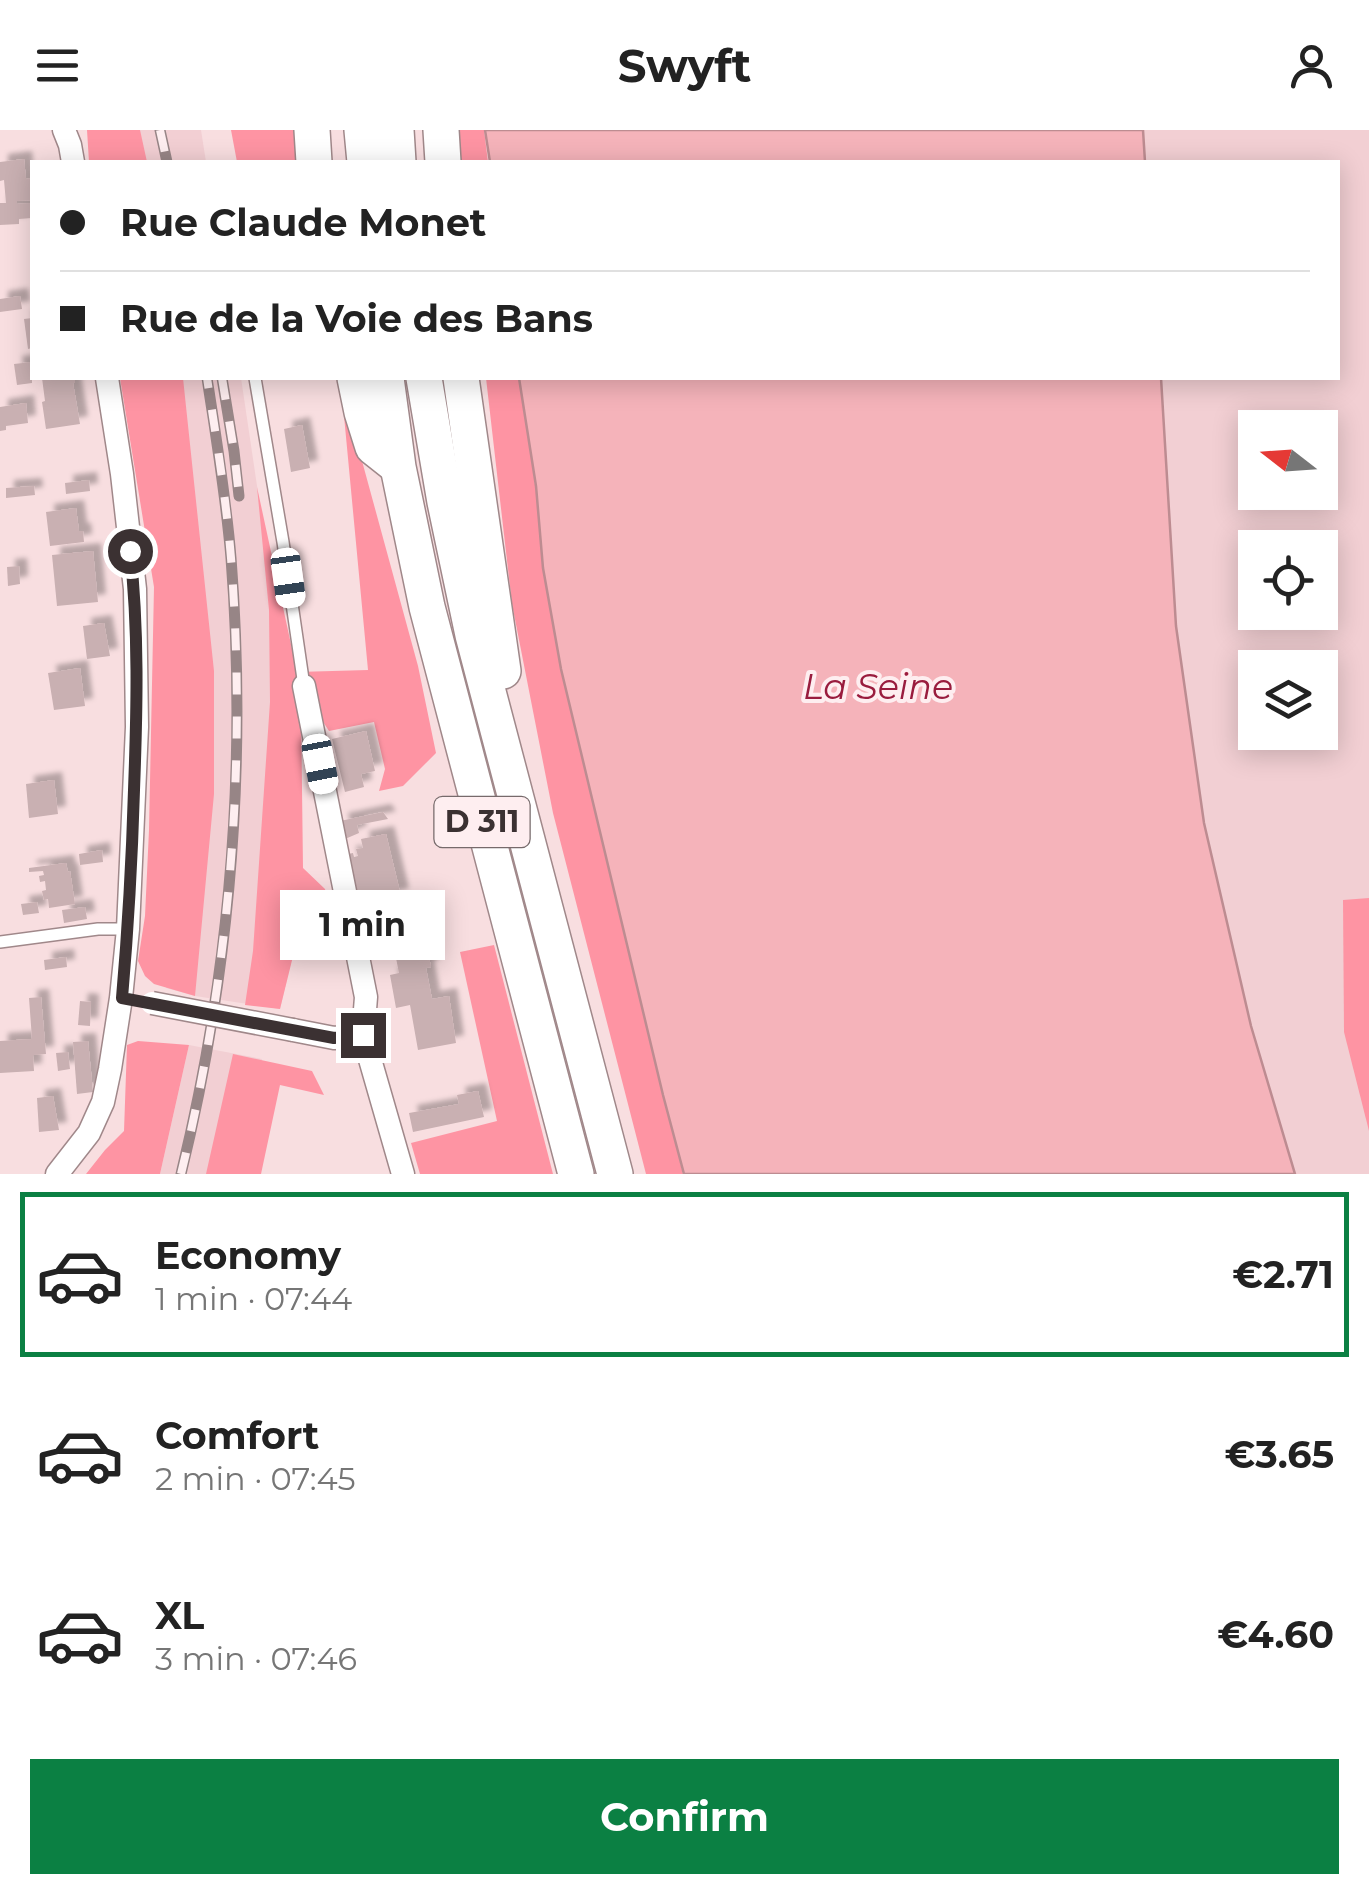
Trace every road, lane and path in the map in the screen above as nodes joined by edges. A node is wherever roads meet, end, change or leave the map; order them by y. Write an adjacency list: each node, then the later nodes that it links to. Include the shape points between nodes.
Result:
1 (64, 130): 6 (street)
2 (312, 130): 7 (main road)
3 (362, 130): 8 (main road)
4 (396, 130): 9 (main road)
5 (441, 130): 10 (main road)
6 (73, 160)
7 (314, 160)
8 (365, 160)
9 (398, 160)
10 (443, 160)
11 (106, 380): 20 (street, via 135,590)
12 (255, 380): 18 (lane)
13 (356, 380): 17 (main road, via 373,447)
14 (386, 380): 17 (main road, D 311)
15 (424, 380): 19 (main road, D 311, via 444,502)
16 (461, 380): 19 (main road, via 504,676)
17 (398, 467): 26 (main road, D 311, via 426,607)
18 (304, 686): 23 (street, via 366,997)
19 (494, 716): 27 (main road, D 311)
20 (128, 929): 21 (lane); 22 (street)
21 (0, 942)
22 (122, 998): 23 (street, bridge, via 334,1038); 24 (street, via 97,1119)
23 (363, 1035): 25 (street)
24 (58, 1174)
25 (403, 1174)
26 (576, 1174)
27 (615, 1174)

